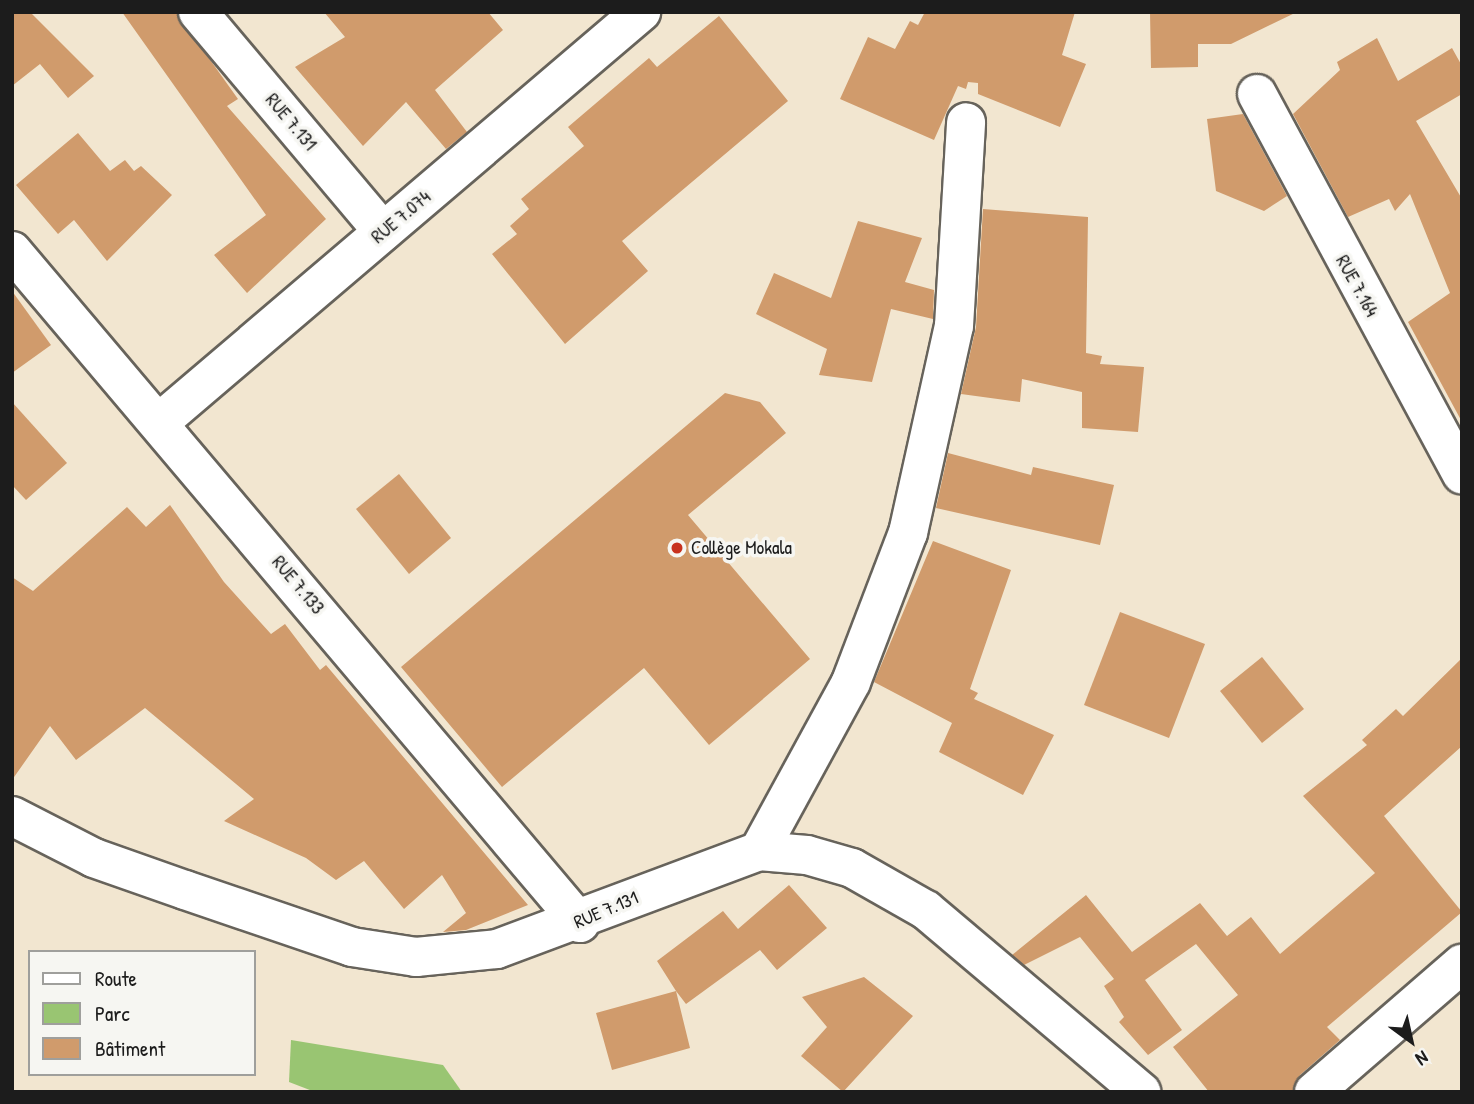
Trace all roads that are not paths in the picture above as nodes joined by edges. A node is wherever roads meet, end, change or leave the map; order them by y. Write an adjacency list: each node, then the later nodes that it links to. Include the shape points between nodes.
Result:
1 (198, 12): 5 (street, RUE 7.131)
2 (641, 12): 5 (street, RUE 7.074)
3 (1257, 94): 8 (street, RUE 7.164)
4 (966, 122): 10 (street, via 954,326 908,533 851,682)
5 (383, 232): 7 (street, RUE 7.074)
6 (12, 251): 7 (street, RUE 7.133)
7 (161, 421): 11 (street, RUE 7.133)
8 (1462, 474)
9 (12, 816): 11 (street, RUE 7.131, via 94,858 352,947 416,957 497,949)
10 (759, 850): 11 (street, RUE 7.131); 13 (street, via 852,868 926,910)
11 (580, 923)
12 (1462, 964): 14 (street)
13 (1141, 1092)
14 (1314, 1092)

